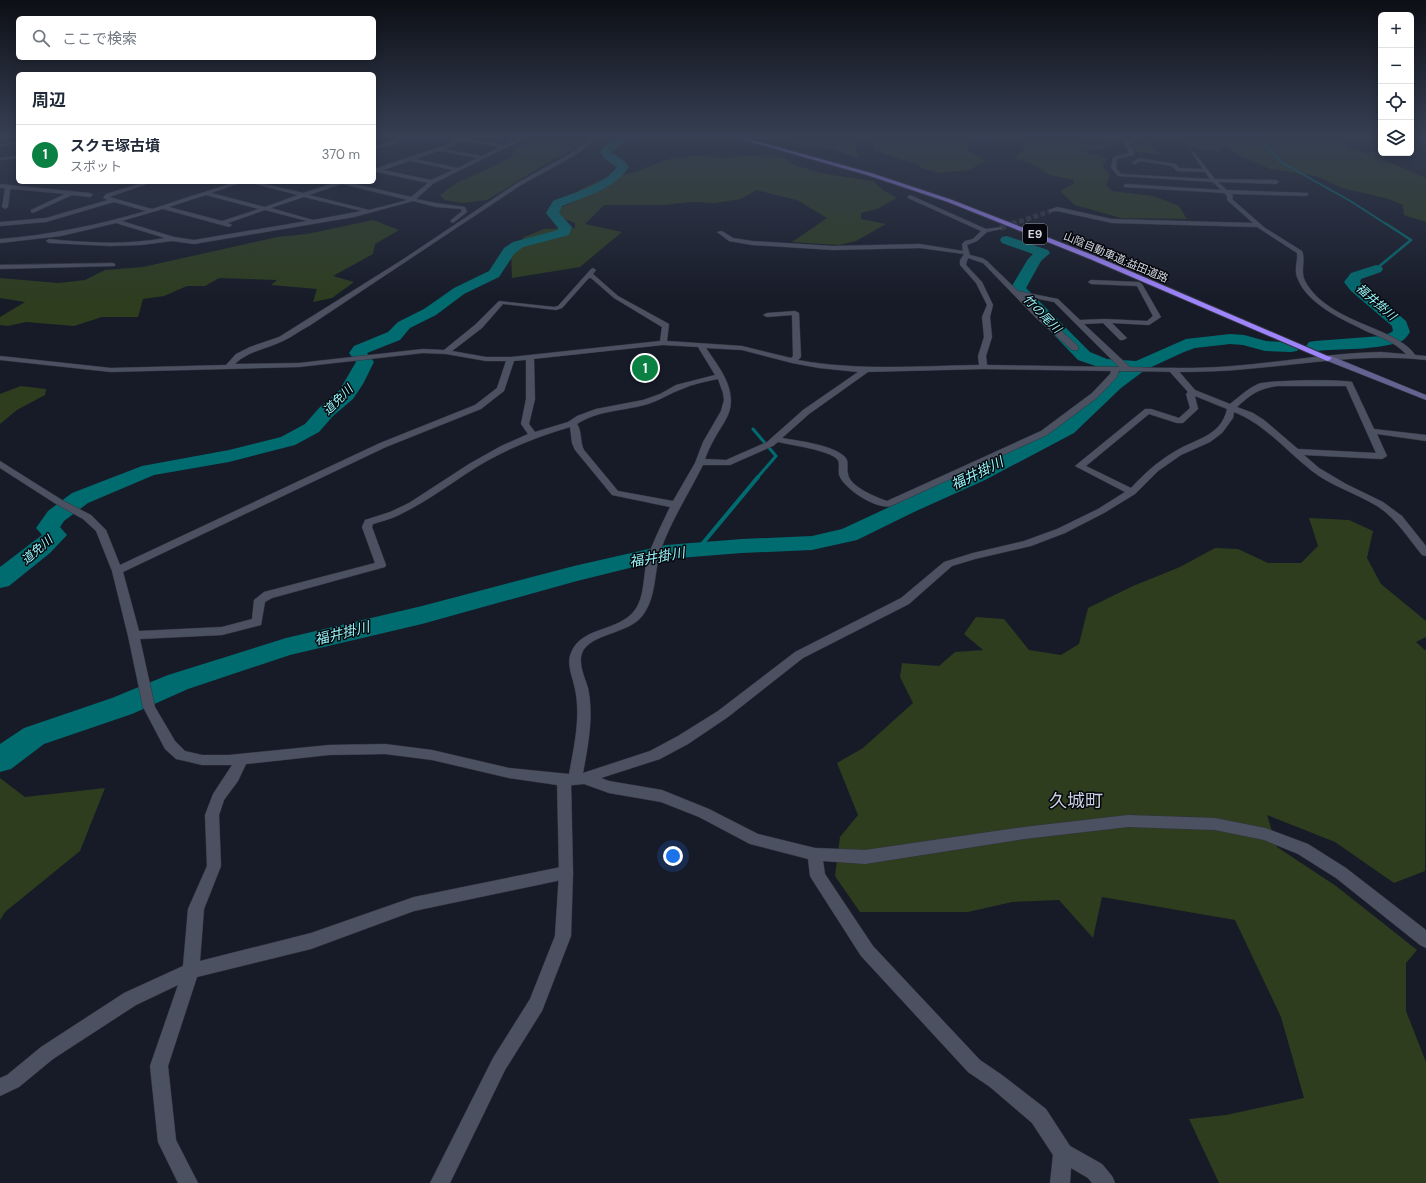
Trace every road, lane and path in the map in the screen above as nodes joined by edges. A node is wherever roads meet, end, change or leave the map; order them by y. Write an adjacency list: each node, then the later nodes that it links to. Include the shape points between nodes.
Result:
1 (7, 191): 22 (street)
2 (49, 191): 13 (street)
3 (120, 191): 20 (street, via 106,198)
4 (211, 191): 14 (street)
5 (288, 191): 17 (street)
6 (315, 191): 17 (street)
7 (381, 191): 19 (street)
8 (421, 191): 19 (street)
9 (507, 191): 39 (street)
10 (919, 191): 59 (highway, 山陰自動車道;益田道路 / E9, via 1079,252)
11 (1213, 191): 12 (street)
12 (1226, 192): 15 (street); 32 (street, via 1230,199)
13 (71, 193): 16 (street); 25 (street)
14 (205, 193): 21 (street); 23 (street)
15 (1306, 194)
16 (90, 195)
17 (304, 195): 23 (street); 27 (street)
18 (910, 198): 34 (street)
19 (414, 199): 27 (street); 39 (street, via 462,208 465,211 432,238)
20 (114, 200): 24 (street); 31 (street, via 46,220)
21 (162, 206): 24 (street); 30 (street)
22 (4, 207)
23 (265, 209): 29 (street); 30 (street)
24 (150, 210): 28 (street)
25 (33, 211)
26 (1051, 211): 32 (street, via 1057,209 1093,218 1128,222)
27 (370, 212): 29 (street)
28 (115, 222): 37 (street, via 81,231); 38 (street)
29 (312, 222): 35 (street)
30 (222, 223): 35 (street)
31 (0, 224)
32 (1258, 225): 56 (street, via 1300,252 1302,256 1298,272 1312,295 1328,307 1395,342)
33 (1000, 228): 34 (street)
34 (985, 231): 41 (street, via 975,240 964,244)
35 (248, 232): 38 (street, via 194,242)
36 (720, 232): 41 (street, via 731,240 752,243 833,248 920,246)
37 (33, 238): 38 (street, via 108,244); 40 (street)
38 (174, 239)
39 (436, 240): 63 (street, via 282,339 239,356)
40 (0, 241)
41 (967, 255): 47 (street, via 985,262); 64 (street, via 963,265 979,282 990,305 986,317 988,337 982,356)
42 (113, 264): 43 (street)
43 (0, 267)
44 (593, 270): 45 (street)
45 (588, 276): 52 (street, via 593,276 616,297 666,326); 55 (street, via 560,308 501,302 479,326)
46 (1091, 282): 49 (street, via 1139,284 1157,317 1149,323)
47 (1016, 293): 50 (street, via 1056,300); 54 (street)
48 (767, 315): 62 (street, via 795,313 797,357)
49 (1105, 321): 50 (street); 51 (street)
50 (1078, 322): 66 (street)
51 (1124, 338)
52 (663, 343): 53 (street); 57 (street)
53 (701, 346): 62 (street, via 742,348); 69 (street)
54 (1075, 348)
55 (446, 352): 61 (street, via 486,359); 63 (street, via 410,351 300,365)
56 (1412, 356): 59 (street); 60 (street)
57 (530, 357): 61 (street); 75 (street, via 533,390 525,424)
58 (0, 358): 63 (street, via 111,370)
59 (1328, 358): 68 (street, via 1245,367); 71 (main road)
60 (1426, 358)
61 (511, 359): 84 (street, via 502,389 478,407 383,445)
62 (792, 361): 67 (street)
63 (229, 366)
64 (983, 367): 65 (street); 67 (street)
65 (1115, 369): 66 (street); 77 (street, via 1114,375 1095,395 1044,434 888,504 865,495 848,483 843,474 844,462 841,457)
66 (1127, 369): 68 (street)
67 (866, 370): 77 (street, via 806,412)
68 (1173, 370): 70 (street)
69 (719, 376): 73 (street, via 680,387 646,402 599,411); 79 (street, via 725,385 728,400 723,420 714,430)
70 (1192, 392): 72 (street); 81 (street, via 1190,394 1194,410 1180,421 1148,410 1080,466)
71 (1426, 398)
72 (1231, 408): 74 (street, via 1249,392 1261,386 1349,384); 78 (street, via 1261,422); 81 (street, via 1229,418 1219,431 1155,468)
73 (572, 424): 75 (street); 82 (street, via 575,426 576,444 581,454 607,480 615,493)
74 (1371, 431): 76 (street); 78 (street, via 1382,456)
75 (533, 435): 85 (street, via 472,466 412,505 369,522 367,527 381,566 268,595 260,600 257,622 222,631)
76 (1426, 438)
77 (777, 439): 79 (street, via 740,459 727,463)
78 (1295, 452): 83 (street, via 1316,470 1342,486 1380,504 1398,518)
79 (699, 462): 82 (street)
80 (0, 464): 84 (street, via 87,517 101,530)
81 (1132, 492): 87 (street, via 1061,531 1027,544 948,564 905,601 799,655 723,714 683,740 655,755)
82 (676, 505): 87 (street, via 651,564 647,600 637,615 622,625 584,642 576,654 583,697 584,733)
83 (1426, 552)
84 (116, 571): 85 (street)
85 (134, 636): 86 (street, via 149,707 170,745 181,755 202,760)
86 (242, 759): 87 (street, via 329,750 385,749 432,755 510,773); 91 (street, via 218,798 212,815 214,866 196,909)
87 (574, 779): 88 (street, via 662,796 704,813 755,840); 89 (street)
88 (815, 854): 90 (street, via 865,857 1024,833 1128,821 1215,824 1265,834 1303,849 1341,873); 93 (street, via 818,876 867,950 974,1066 1039,1116)
89 (566, 873): 91 (street, via 414,904 311,941); 95 (street, via 563,936 536,1005 499,1064)
90 (1426, 940)
91 (192, 971): 92 (street, via 130,999 47,1053 13,1081); 94 (street, via 159,1066 166,1142)
92 (0, 1087)
93 (1063, 1153): 96 (street); 97 (street, via 1095,1171)
94 (188, 1183)
95 (440, 1183)
96 (1060, 1183)
97 (1105, 1183)

